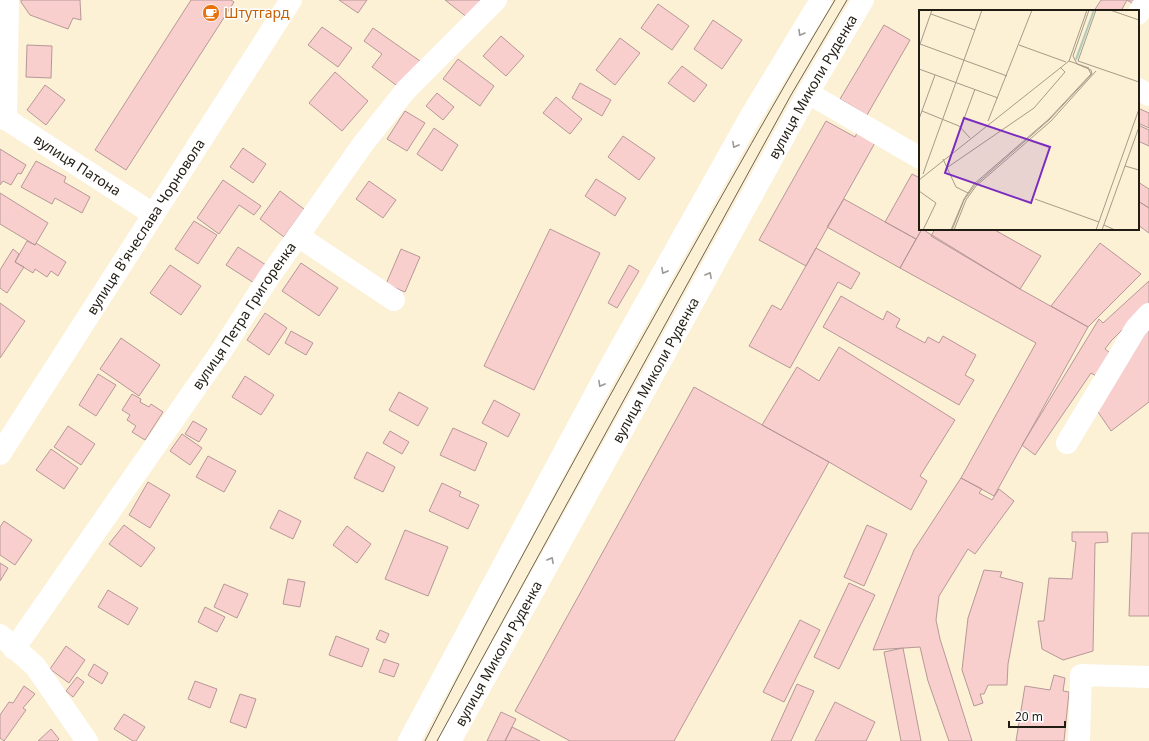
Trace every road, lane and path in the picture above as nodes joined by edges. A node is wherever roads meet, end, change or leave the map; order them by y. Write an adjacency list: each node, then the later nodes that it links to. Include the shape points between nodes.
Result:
1 (8, 0): 11 (street)
2 (291, 0): 13 (street, вулиця В'ячеслава Чорновола)
3 (496, 0): 14 (street, вулиця Петра Григоренка, via 406,90 363,144)
4 (821, 0): 22 (street, one-way to 22, via 752,114 611,365)
5 (863, 0): 9 (street, вулиця Миколи Руденка)
6 (1147, 0): 7 (street)
7 (1139, 12)
8 (1139, 90): 10 (street)
9 (808, 93): 12 (street); 23 (street, вулиця Миколи Руденка, one-way to 9)
10 (1149, 95)
11 (3, 119): 13 (street, вулиця Патона)
12 (919, 157)
13 (153, 214): 18 (street, вулиця В'ячеслава Чорновола)
14 (298, 236): 15 (street); 19 (street, вулиця Петра Григоренка, via 213,363)
15 (394, 300)
16 (1149, 314): 17 (street, via 1136,328)
17 (1067, 443)
18 (0, 454)
19 (7, 642): 21 (street, via 35,666)
20 (1149, 677): 24 (street, via 1081,675)
21 (87, 741)
22 (409, 741)
23 (450, 741)
24 (1079, 741)

